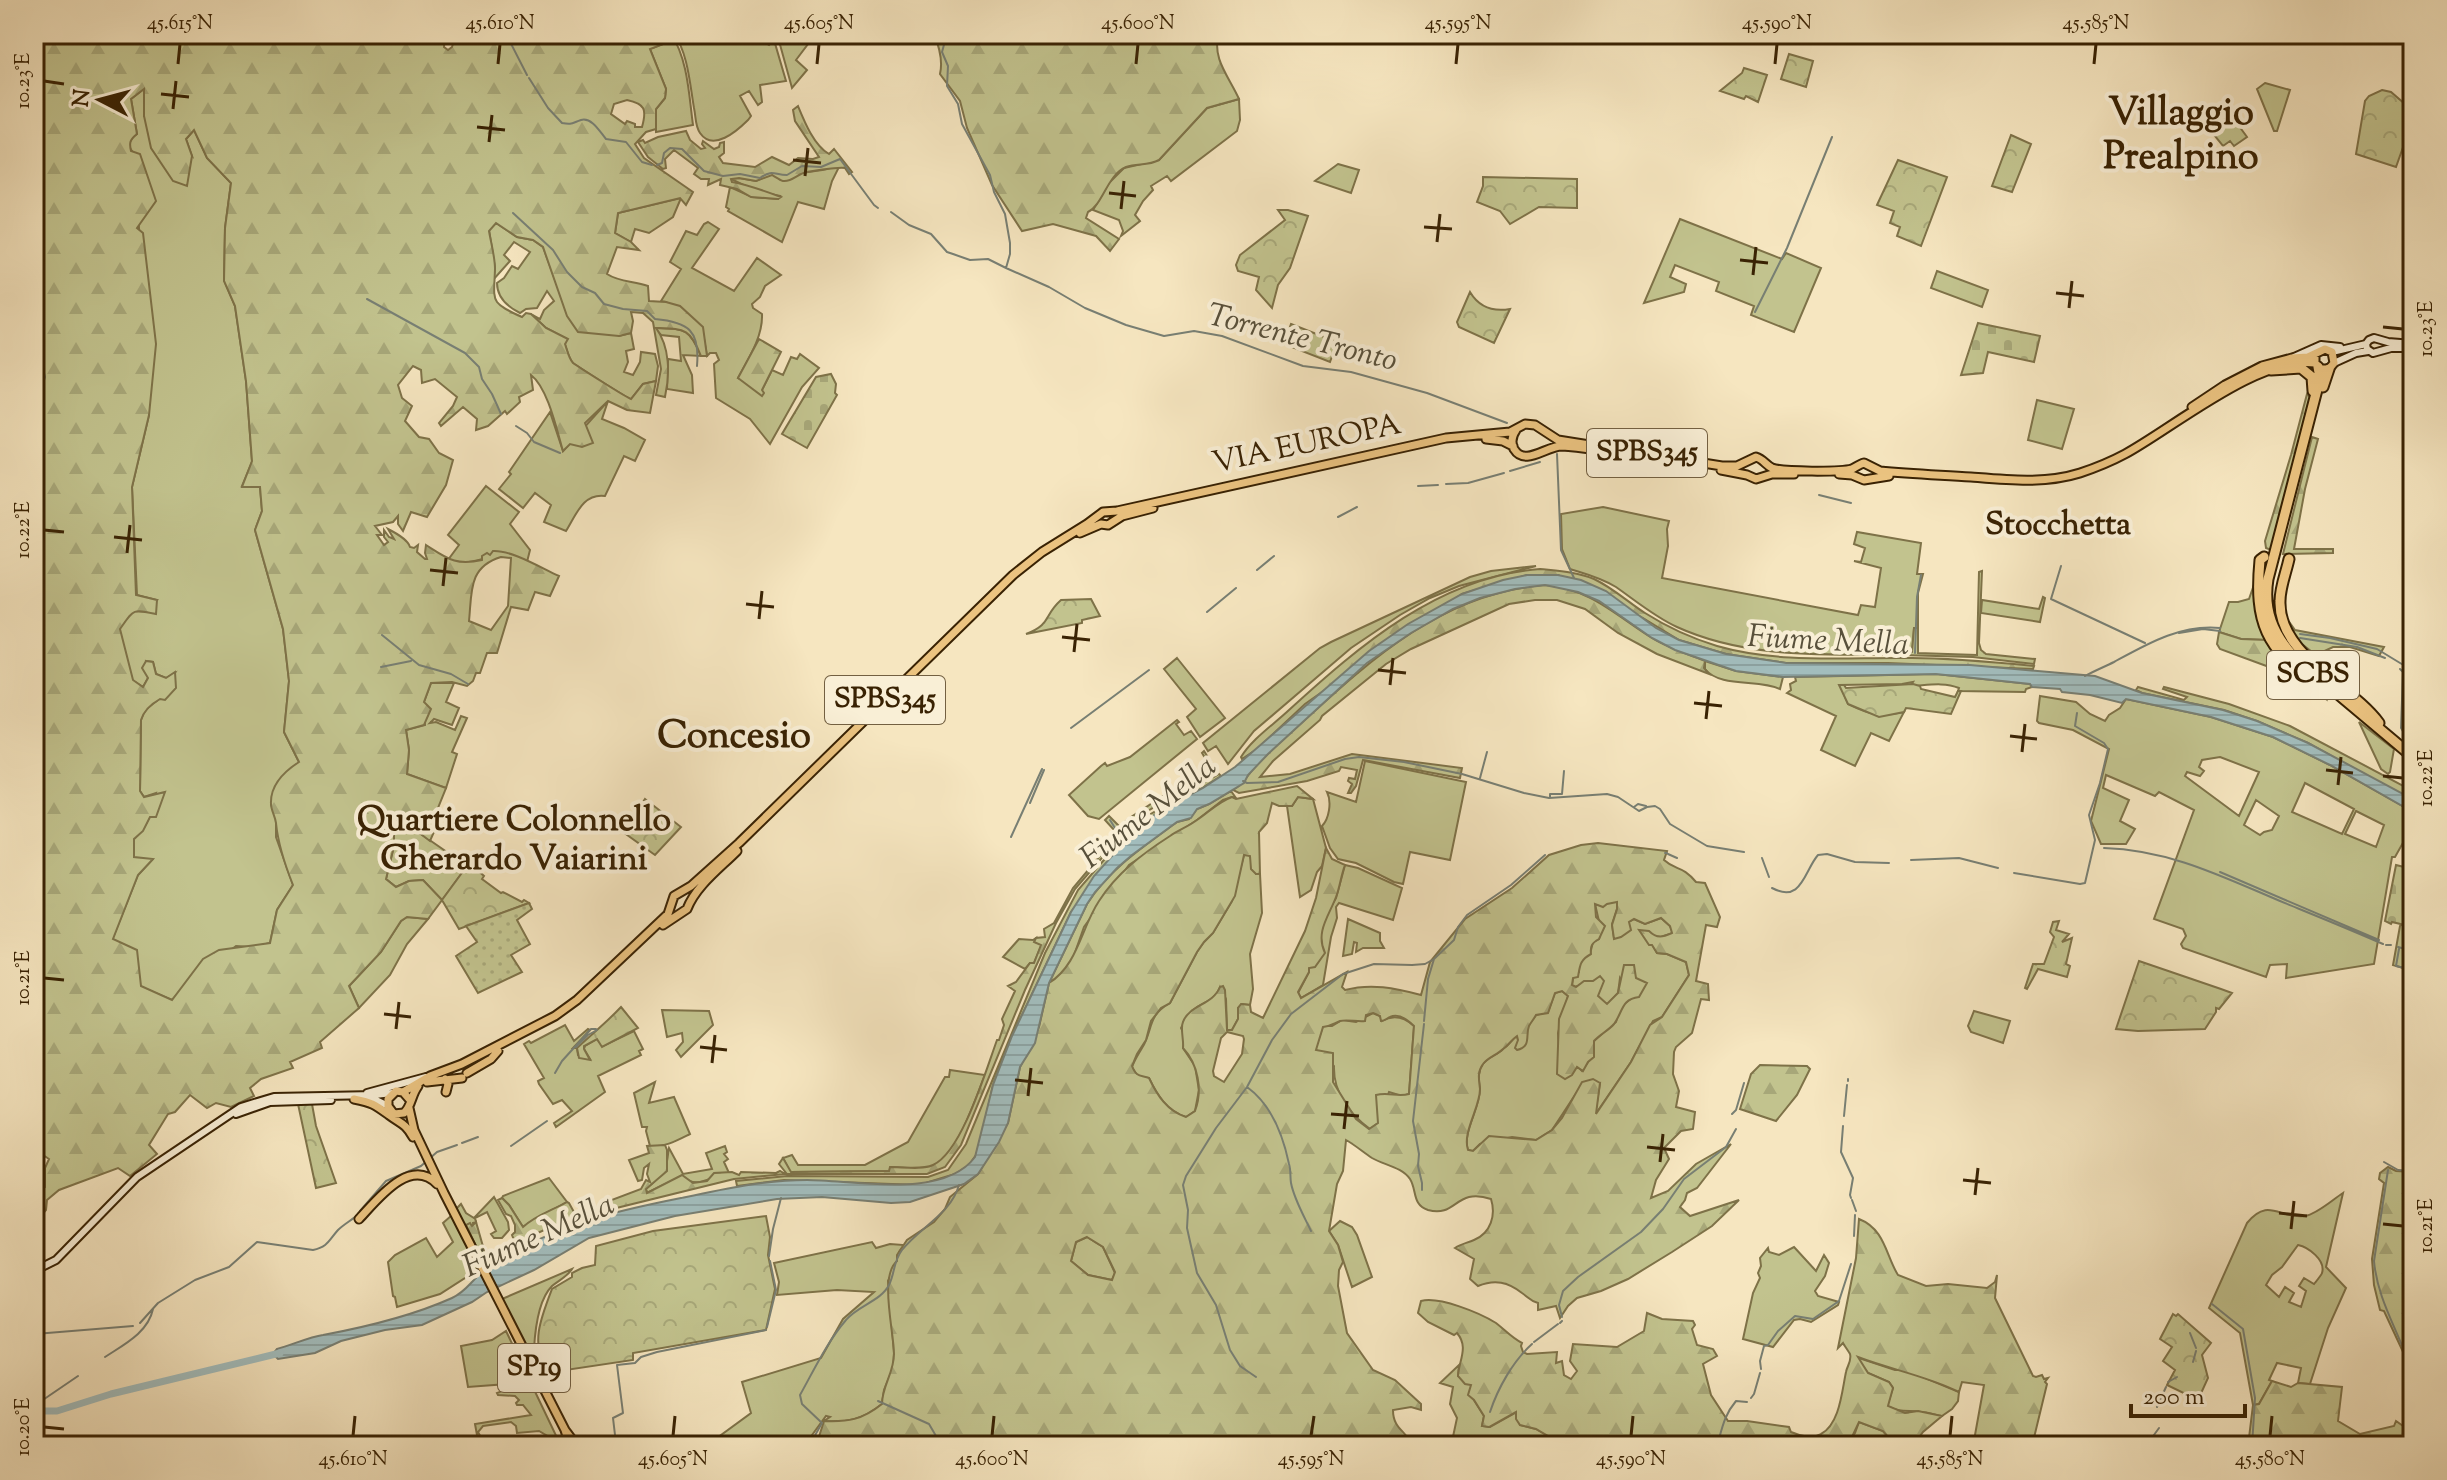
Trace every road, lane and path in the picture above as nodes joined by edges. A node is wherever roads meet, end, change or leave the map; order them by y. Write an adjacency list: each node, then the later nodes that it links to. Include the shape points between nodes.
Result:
1 (2407, 34): 2 (main road)
2 (2413, 39)
3 (2380, 340): 4 (main road); 5 (main road, via 2371,338); 6 (main road)
4 (2413, 346): 6 (main road)
5 (2366, 347): 6 (main road, via 2373,353); 7 (main road); 9 (main road, via 2321,345); 11 (main road)
6 (2380, 350)
7 (2332, 352): 8 (main road, via 2321,349); 11 (main road)
8 (2315, 354): 9 (main road); 10 (main road)
9 (2292, 358): 13 (main road, via 2241,376)
10 (2316, 365): 11 (main road); 12 (main road, via 2296,362); 16 (highway, SCBS, via 2320,378)
11 (2332, 366): 30 (highway, SCBS)
12 (2271, 370): 13 (main road); 16 (highway, SCBS, via 2297,367 2312,377)
13 (2185, 415): 27 (main road, via 2124,455 2080,473 2047,480)
14 (1516, 430): 15 (main road, VIA EUROPA / SPBS345, via 1530,424); 17 (main road); 28 (main road, VIA EUROPA / SPBS345, via 1446,438)
15 (1543, 433): 18 (main road, SPBS345); 20 (main road, VIA EUROPA / SPBS345, via 1564,441 1722,466)
16 (2305, 434): 30 (highway, SCBS)
17 (1513, 446): 18 (main road, VIA EUROPA / SPBS345, via 1525,457); 28 (main road, VIA EUROPA / SPBS345, via 1493,439 1442,444)
18 (1541, 451): 23 (main road, VIA EUROPA / SPBS345, via 1573,447)
19 (1764, 461): 20 (main road, VIA EUROPA / SPBS345, via 1754,457); 21 (main road, VIA EUROPA / SPBS345, via 1772,468 1805,471); 24 (main road)
20 (1746, 463): 23 (main road, SPBS345)
21 (1858, 465): 22 (main road, VIA EUROPA / SPBS345); 25 (main road)
22 (1870, 465): 26 (main road); 27 (main road, VIA EUROPA / SPBS345, via 1880,471)
23 (1747, 475): 24 (main road, VIA EUROPA / SPBS345)
24 (1763, 477): 25 (main road, VIA EUROPA / SPBS345)
25 (1859, 478): 26 (main road, VIA EUROPA / SPBS345)
26 (1869, 478): 27 (main road, VIA EUROPA / SPBS345)
27 (1996, 480)
28 (1111, 516): 29 (main road, VIA EUROPA / SPBS345, via 1103,512); 29 (main road, VIA EUROPA / SPBS345, via 1108,525)
29 (1100, 520): 36 (main road, VIA EUROPA / SPBS345, via 1060,539 1025,565); 37 (main road, VIA EUROPA / SPBS345, via 1017,576)
30 (2277, 551): 32 (highway, SCBS)
31 (2289, 559): 33 (highway, via 2280,604 2286,631)
32 (2271, 561): 33 (highway, SCBS, via 2272,603 2283,636); 35 (highway, SCBS, via 2266,603 2278,638 2304,667)
33 (2379, 723): 34 (highway, SCBS)
34 (2413, 751)
35 (2413, 757)
36 (680, 894): 37 (main road); 38 (main road, VIA EUROPA / SPBS345)
37 (689, 900): 39 (main road, VIA EUROPA / SPBS345)
38 (672, 904): 39 (main road); 41 (main road, VIA EUROPA / SPBS345, via 662,920 555,1016)
39 (684, 911): 40 (main road, VIA EUROPA / SPBS345, via 575,1007)
40 (498, 1051): 41 (main road, VIA EUROPA / SPBS345, via 459,1071); 42 (main road, via 465,1076)
41 (428, 1079): 42 (main road); 43 (main road, VIA EUROPA / SPBS345); 46 (main road, SPBS345); 47 (main road, VIA EUROPA / SPBS345, via 414,1091)
42 (445, 1079): 44 (main road)
43 (403, 1092): 45 (main road, VIA EUROPA / SPBS345); 47 (main road)
44 (446, 1092)
45 (392, 1093): 46 (main road, VIA EUROPA / SPBS345); 48 (main road)
46 (353, 1097): 48 (main road, VIA EUROPA / SPBS345); 51 (main road, SP19, via 402,1121); 54 (main road, VIA EUROPA / SPBS345, via 270,1102 229,1117 137,1177 56,1260)
47 (410, 1104): 49 (main road, VIA EUROPA / SPBS345); 50 (main road, SP19)
48 (388, 1106): 49 (main road, VIA EUROPA / SPBS345)
49 (398, 1114): 50 (main road, SP19)
50 (414, 1130): 51 (main road, SP19)
51 (424, 1152): 52 (main road, SP19)
52 (445, 1196): 53 (main road, via 430,1178 416,1175 389,1186); 55 (main road, SP19)
53 (359, 1219)
54 (34, 1271)
55 (565, 1430): 56 (main road, SP19); 57 (main road, SP19)
56 (570, 1446)
57 (577, 1446)

